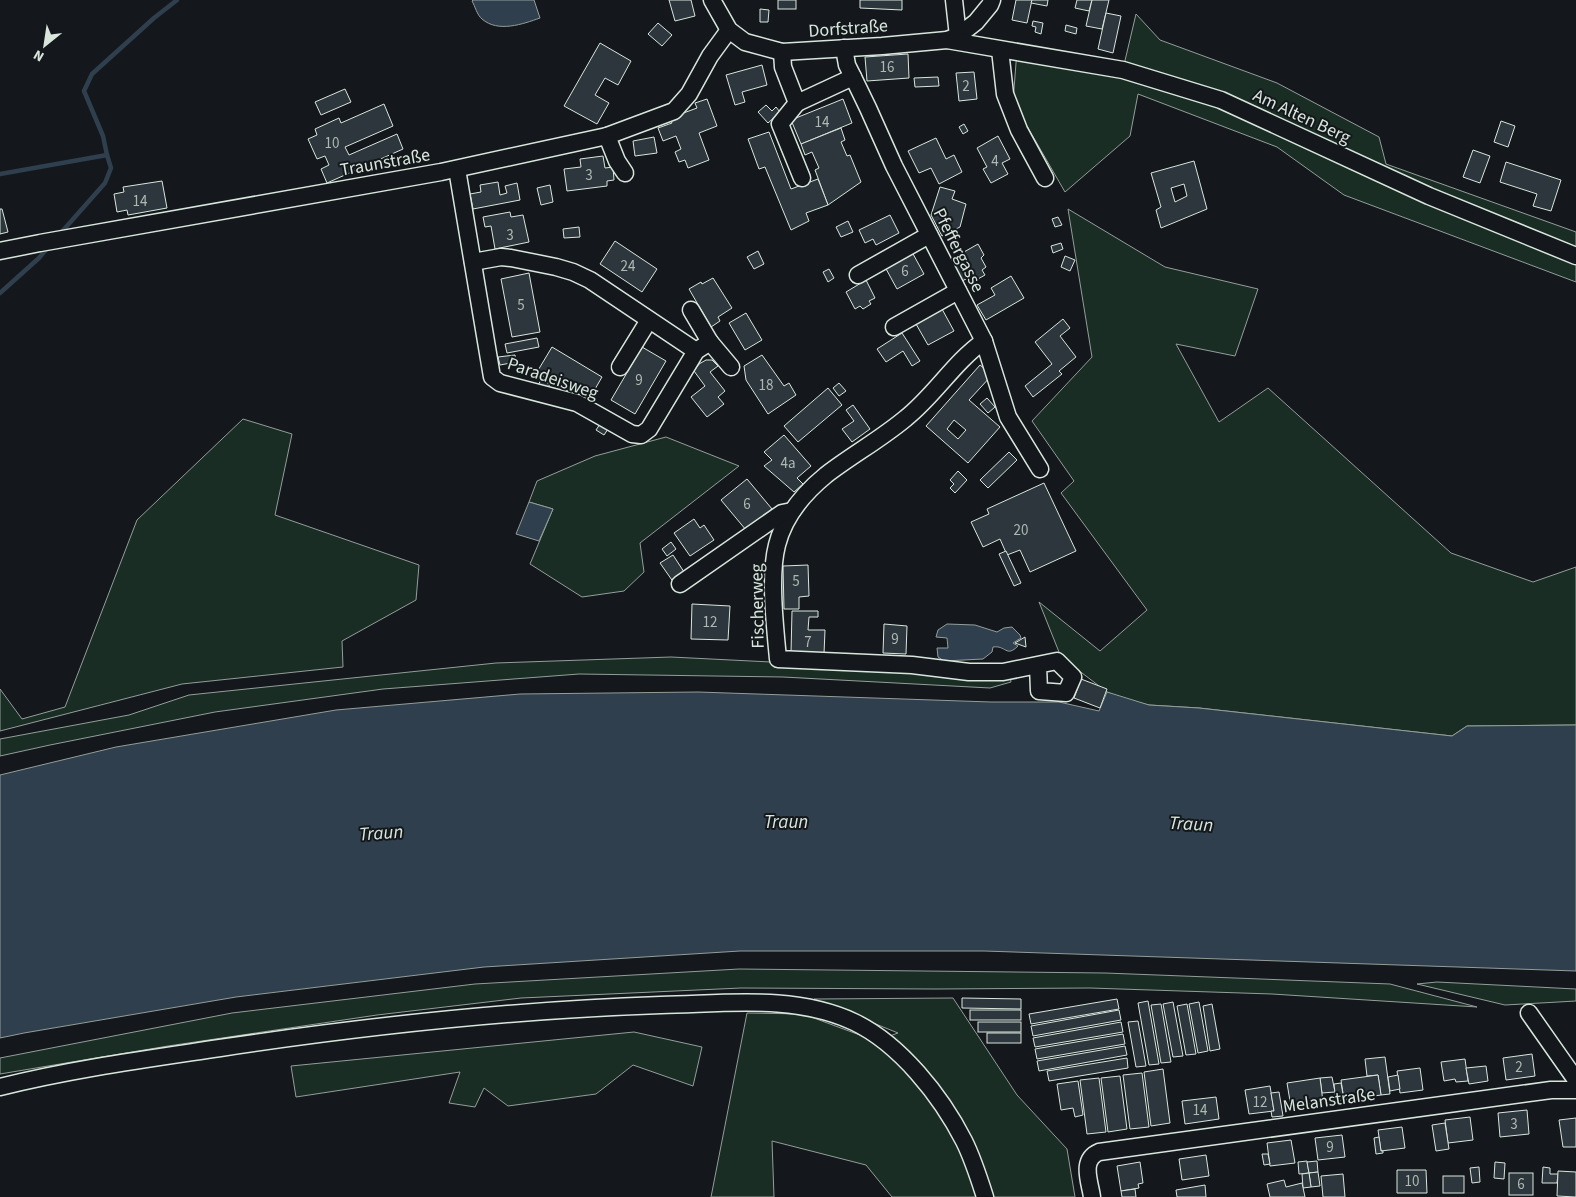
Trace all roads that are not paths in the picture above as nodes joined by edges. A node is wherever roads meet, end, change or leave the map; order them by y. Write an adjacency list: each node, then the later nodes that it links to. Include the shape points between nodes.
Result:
1 (712, 0): 4 (street, Dorfstraße)
2 (954, 0): 5 (street)
3 (992, 0): 5 (street, via 976,22)
4 (729, 30): 8 (street, Dorfstraße, via 745,42); 11 (street, Traunstraße, via 689,94 674,111)
5 (952, 38): 6 (street, Dorfstraße); 7 (street, Am Alten Berg)
6 (844, 48): 8 (street, Dorfstraße); 9 (street, Pfeffergasse)
7 (1000, 50): 15 (street, via 1005,94); 18 (street, Am Alten Berg, via 1123,70 1221,100 1429,196)
8 (782, 52): 10 (street, via 783,67)
9 (852, 77): 10 (street); 16 (street, Pfeffergasse)
10 (797, 103): 14 (street, via 780,124)
11 (607, 136): 12 (street, Traunstraße); 13 (street)
12 (457, 169): 17 (street, Traunstraße); 19 (street, Paradeisweg)
13 (625, 173)
14 (802, 178)
15 (1044, 178)
16 (929, 235): 20 (street); 21 (street, Pfeffergasse)
17 (0, 252)
18 (1576, 256)
19 (473, 262): 23 (street, via 511,258 564,269 590,280); 27 (street, Paradeisweg, via 492,377 500,383 577,403 641,436 649,429)
20 (858, 275)
21 (958, 291): 24 (street); 25 (street, Pfeffergasse)
22 (691, 310): 26 (street)
23 (649, 320): 27 (street); 28 (street)
24 (894, 326)
25 (984, 341): 30 (street, Pfeffergasse, via 1008,417); 31 (street, Fischerweg, via 916,410 826,475)
26 (710, 342): 27 (street, Paradeisweg); 29 (street)
27 (696, 351)
28 (620, 367)
29 (731, 367)
30 (1040, 469)
31 (792, 511): 32 (street, Fischerweg, via 782,513); 33 (street, Fischerweg, via 776,546 774,564 778,659 912,665 969,672 1003,672)
32 (680, 584)
33 (1038, 665)
34 (1529, 1013): 35 (street)
35 (1576, 1080)
36 (0, 1087): 38 (street, via 121,1063 318,1033 609,1007 763,1002 795,1004 854,1022 884,1040 903,1058 952,1120 964,1141)
37 (1576, 1090): 39 (street, Melanstraße, via 1551,1090 1098,1152 1090,1158 1087,1168)
38 (985, 1197)
39 (1092, 1197)

